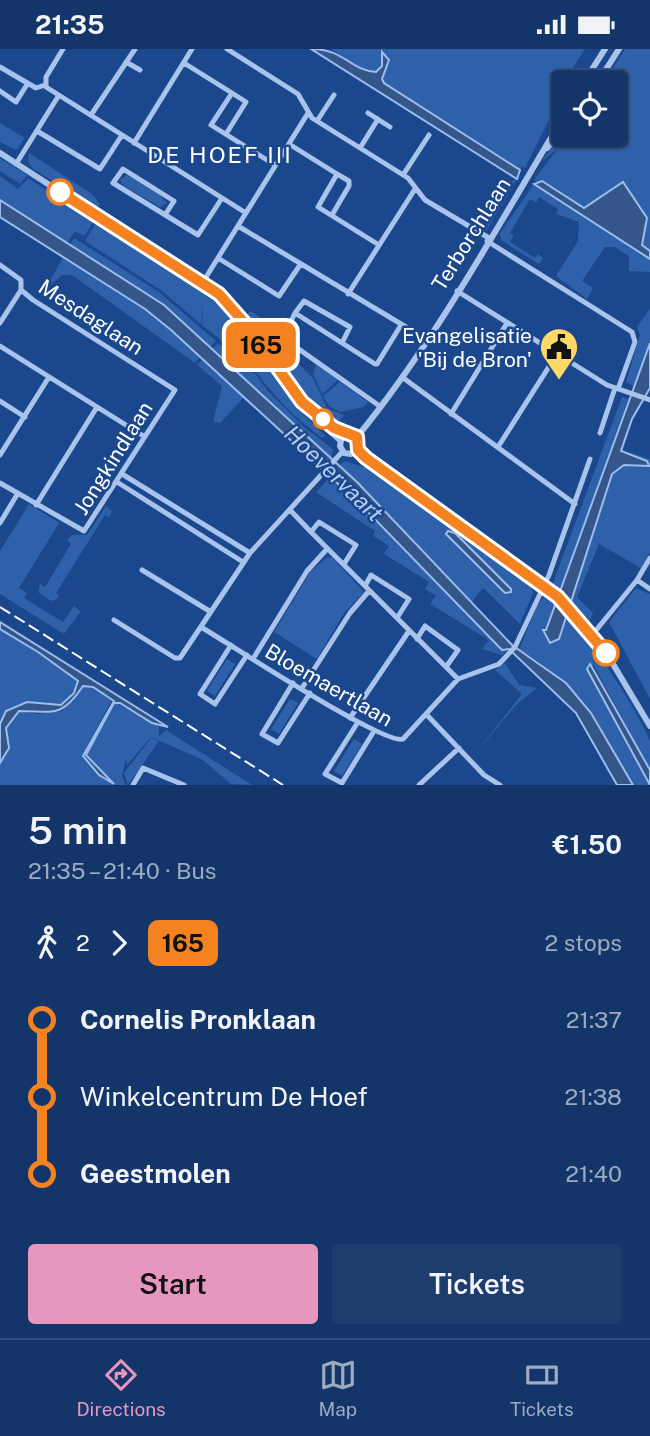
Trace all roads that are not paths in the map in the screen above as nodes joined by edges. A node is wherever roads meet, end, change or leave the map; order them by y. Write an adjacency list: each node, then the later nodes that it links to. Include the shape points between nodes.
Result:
1 (63, 49): 14 (street)
2 (135, 49): 7 (street)
3 (192, 49): 8 (street)
4 (227, 49): 19 (street, via 298,94)
5 (605, 49): 10 (street)
6 (619, 49): 11 (street)
7 (126, 62): 12 (street); 21 (street)
8 (184, 63): 16 (street); 30 (street)
9 (0, 67): 13 (street)
10 (592, 70)
11 (606, 70)
12 (140, 71)
13 (28, 83): 14 (street, via 36,88); 15 (street, via 16,101)
14 (45, 85): 17 (street)
15 (0, 91)
16 (232, 93): 26 (street, via 246,102); 26 (street, via 211,125)
17 (59, 95): 21 (street); 25 (street)
18 (334, 95): 23 (street)
19 (308, 113): 23 (street); 32 (street)
20 (368, 113): 22 (street)
21 (91, 115): 27 (street)
22 (378, 119): 24 (street); 33 (street)
23 (317, 121): 33 (street)
24 (390, 127)
25 (37, 131): 27 (street, via 100,169); 36 (street)
26 (226, 134): 37 (street)
27 (122, 135): 30 (street)
28 (429, 135): 39 (street)
29 (551, 138): 34 (street, Terborchlaan)
30 (134, 143): 41 (street)
31 (551, 143): 34 (street, Terborchlaan)
32 (289, 144): 37 (street); 38 (street)
33 (360, 148): 39 (street)
34 (543, 152): 46 (street, Terborchlaan)
35 (0, 153): 36 (street)
36 (16, 164): 51 (street)
37 (275, 165): 42 (street)
38 (337, 174): 44 (street, via 349,181 349,186); 44 (street, via 318,207)
39 (403, 175): 40 (street)
40 (415, 189): 46 (street); 47 (street)
41 (222, 198): 42 (street); 43 (street, via 198,235)
42 (246, 213): 45 (street)
43 (165, 215): 43 (street, via 174,201 123,169 113,183)
44 (332, 215): 47 (street)
45 (238, 226): 48 (street); 50 (street)
46 (488, 239): 53 (street, Terborchlaan); 65 (street, via 632,332 635,342)
47 (379, 245): 54 (street)
48 (218, 258): 50 (street, via 279,296); 51 (street)
49 (0, 265): 52 (street, Mesdaglaan, via 21,280)
50 (300, 265): 54 (street)
51 (203, 282): 76 (street, via 240,316 311,411)
52 (21, 291): 56 (street); 66 (street, Mesdaglaan)
53 (457, 291): 57 (street); 59 (street, Terborchlaan)
54 (348, 295): 58 (street)
55 (295, 313): 60 (street); 60 (street, via 307,301 349,326); 70 (street, via 283,338)
56 (0, 323)
57 (507, 323): 62 (street); 71 (street)
58 (401, 325): 59 (street); 60 (street, via 377,364)
59 (426, 339): 64 (street, Terborchlaan)
60 (342, 343)
61 (0, 346): 63 (street)
62 (557, 354): 65 (street); 77 (street)
63 (49, 377): 69 (street); 72 (street)
64 (402, 377): 70 (street, Terborchlaan); 71 (street)
65 (617, 389): 67 (street); 73 (street)
66 (175, 390): 74 (street, Jongkindlaan)
67 (647, 399)
68 (0, 401): 72 (street)
69 (97, 407): 74 (street); 87 (street)
70 (381, 407): 75 (street, Terborchlaan)
71 (451, 414): 77 (street)
72 (24, 417): 80 (street)
73 (600, 433)
74 (145, 437): 82 (street, Jongkindlaan)
75 (357, 437): 76 (street); 78 (street)
76 (343, 438): 79 (street)
77 (498, 447): 86 (street)
78 (358, 450): 79 (street, via 351,454); 98 (street)
79 (343, 451): 88 (street)
80 (0, 455)
81 (590, 459): 86 (street, Bloemaertlaan)
82 (122, 474): 83 (street, Jongkindlaan); 92 (street)
83 (117, 482): 87 (street, Jongkindlaan, via 87,529 80,532); 94 (street)
84 (0, 483): 85 (street)
85 (18, 493): 87 (street); 89 (street)
86 (575, 504): 98 (street, Bloemaertlaan)
87 (36, 505)
88 (289, 510): 90 (street); 92 (street)
89 (0, 523)
90 (311, 532): 91 (street); 95 (street, via 319,522 356,545)
91 (327, 549): 95 (street); 110 (street, via 307,571)
92 (250, 553): 94 (street)
93 (650, 558): 97 (street)
94 (243, 562): 101 (street)
95 (344, 564): 99 (street)
96 (142, 570): 101 (street)
97 (637, 580): 100 (street); 106 (street)
98 (543, 587): 106 (street); 112 (street, Bloemaertlaan, via 513,649 499,664)
99 (367, 588): 102 (street); 102 (street, via 371,575 409,599); 114 (street)
100 (650, 589)
101 (211, 612): 104 (street)
102 (397, 618): 105 (street)
103 (114, 620): 104 (street, via 175,658 183,655)
104 (201, 627): 108 (street, Bloemaertlaan)
105 (409, 631): 107 (street); 117 (street)
106 (593, 634): 119 (street)
107 (417, 639): 111 (street); 111 (street, via 425,627 458,650)
108 (231, 645): 109 (street, Bloemaertlaan); 109 (street, via 200,694 211,704)
109 (247, 655): 110 (street, Bloemaertlaan)
110 (253, 659): 113 (street, Bloemaertlaan)
111 (446, 667): 112 (street)
112 (458, 680): 116 (street, Bloemaertlaan)
113 (293, 683): 114 (street, Bloemaertlaan); 115 (street, via 262,734 278,743)
114 (302, 688): 115 (street, Bloemaertlaan)
115 (310, 693): 117 (street, Bloemaertlaan)
116 (426, 714): 120 (street, Bloemaertlaan, via 397,741); 121 (street)
117 (351, 717): 118 (street, Bloemaertlaan)
118 (358, 722): 120 (street, Bloemaertlaan); 120 (street, via 325,773 338,781 342,783)
119 (650, 726)
120 (374, 731)
121 (459, 748): 124 (street); 125 (street)
122 (133, 785): 123 (street, via 143,768)
123 (184, 785)
124 (419, 785)
125 (500, 785)

